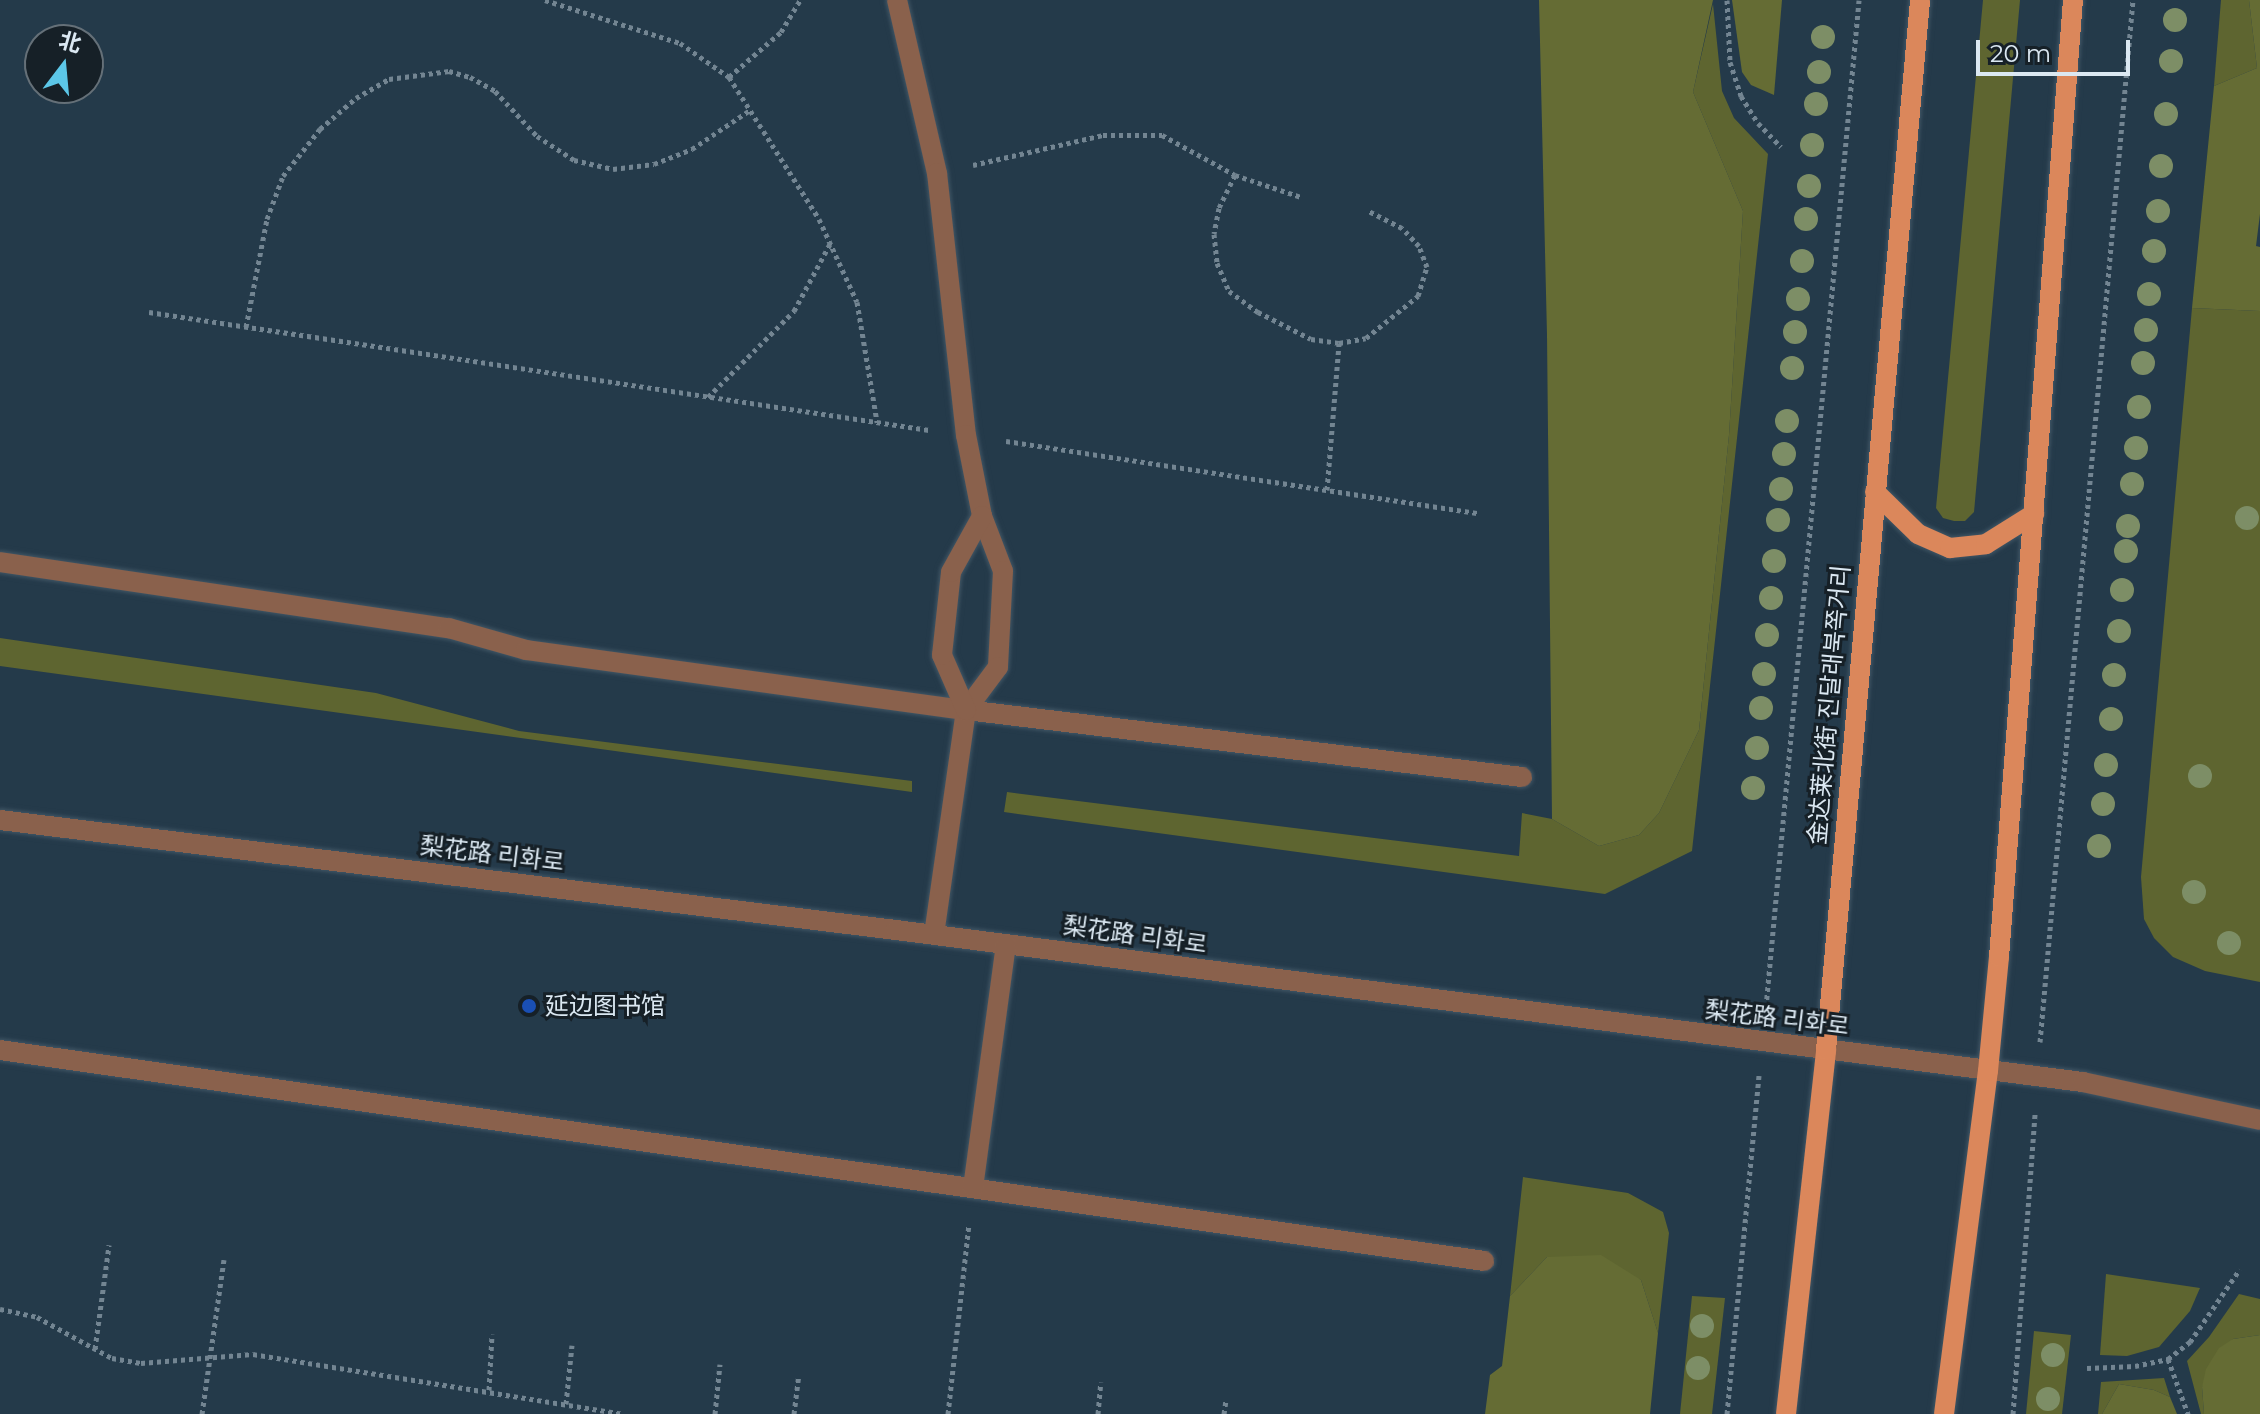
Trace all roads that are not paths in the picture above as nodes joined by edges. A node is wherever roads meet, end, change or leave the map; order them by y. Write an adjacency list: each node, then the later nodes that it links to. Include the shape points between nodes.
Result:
1 (897, 0): 6 (street, via 937,173 966,435)
2 (1920, 0): 4 (main road, 金达莱北街 진달래북쪽거리)
3 (2073, 0): 5 (main road)
4 (1875, 492): 5 (main road, via 1918,534 1950,548 1986,544); 14 (main road, 金达莱北街 진달래북쪽거리)
5 (2034, 514): 15 (main road)
6 (982, 516): 8 (street, via 951,572 942,655); 8 (street, via 1003,571 998,667)
7 (0, 562): 8 (street, via 449,628 526,650)
8 (966, 710): 9 (street); 11 (street)
9 (1522, 777)
10 (0, 820): 11 (street, 梨花路 리화로)
11 (934, 935): 12 (street, 梨花路 리화로)
12 (1006, 944): 14 (street, 梨花路 리화로); 17 (street)
13 (0, 1050): 17 (street)
14 (1826, 1050): 15 (street, 梨花路 리화로); 19 (main road, 金达莱北街 진달래북쪽거리)
15 (1988, 1071): 16 (street, 梨花路 리화로, via 2083,1082); 20 (main road)
16 (2260, 1120)
17 (973, 1188): 18 (street)
18 (1484, 1261)
19 (1786, 1414)
20 (1944, 1414)

